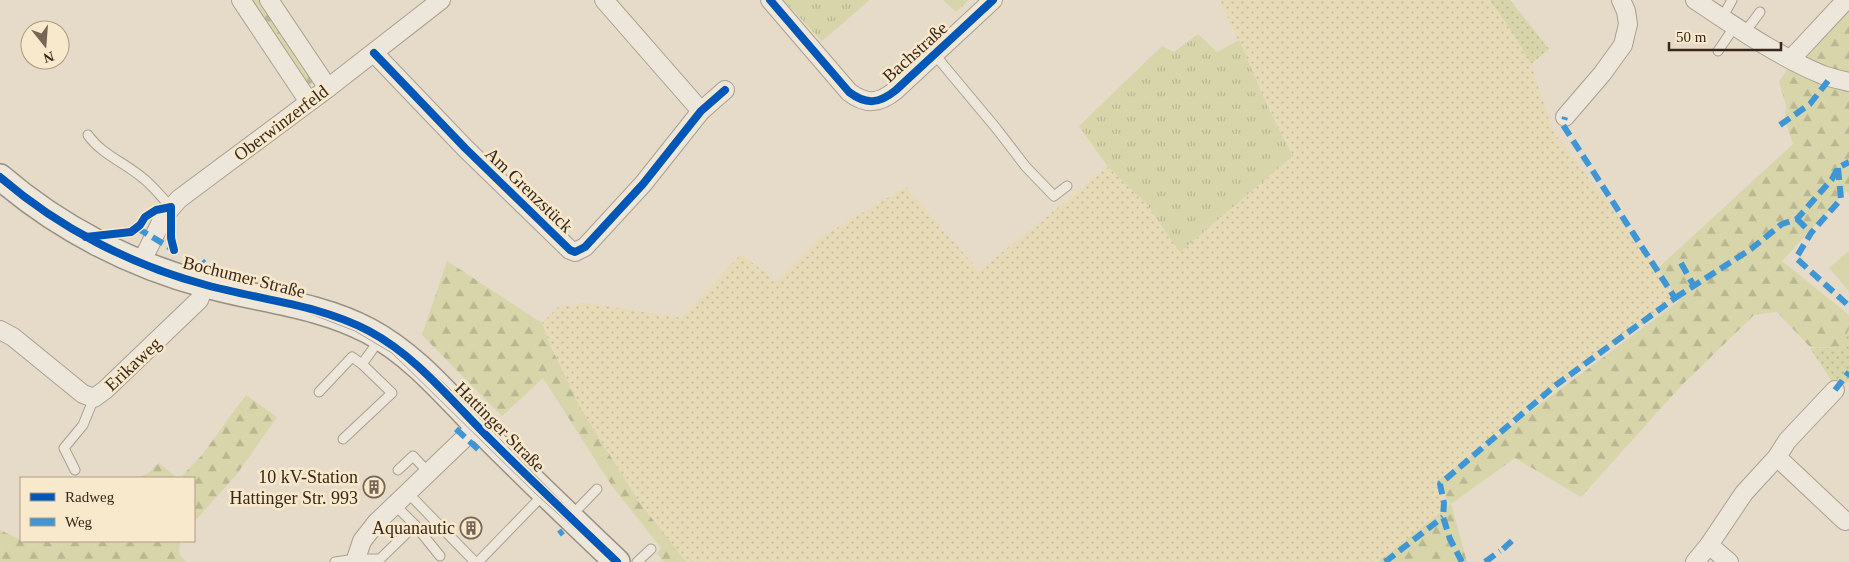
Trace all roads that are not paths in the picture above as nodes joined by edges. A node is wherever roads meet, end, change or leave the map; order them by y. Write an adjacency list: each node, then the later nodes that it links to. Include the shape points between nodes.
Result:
1 (241, 0): 19 (street)
2 (268, 0): 17 (street)
3 (441, 0): 13 (street, Oberwinzerfeld)
4 (604, 0): 20 (street)
5 (770, 0): 14 (street, Bachstraße, via 859,100 877,101 892,94)
6 (993, 0): 14 (street, Bachstraße)
7 (1621, 0): 21 (street, via 1628,24 1623,45)
8 (1732, 0): 10 (lane)
9 (1846, 0): 15 (street)
10 (1716, 11): 11 (lane); 12 (lane); 15 (street)
11 (1760, 12)
12 (1718, 50)
13 (374, 54): 17 (street, Oberwinzerfeld); 20 (street, Am Grenzstück, via 464,148 575,252 585,247 643,184)
14 (934, 54): 24 (lane, via 1026,168 1054,196)
15 (1794, 65): 16 (street)
16 (1849, 82)
17 (328, 88): 19 (street, Oberwinzerfeld)
18 (725, 90): 20 (street)
19 (310, 102): 25 (street, Oberwinzerfeld)
20 (701, 111)
21 (1565, 117)
22 (88, 135): 25 (lane, via 109,156 143,178)
23 (0, 177): 26 (street, Bochumer Straße, via 81,234)
24 (1067, 186)
25 (171, 208): 26 (street, Oberwinzerfeld, via 158,225)
26 (141, 263): 27 (street, Bochumer Straße)
27 (205, 285): 28 (street, Bochumer Straße, via 314,309); 34 (street, Erikaweg, via 199,300)
28 (355, 324): 30 (street, Hattinger Straße)
29 (0, 330): 34 (street, Erikaweg, via 83,394)
30 (381, 338): 31 (lane); 35 (street, Hattinger Straße, via 415,363)
31 (362, 364): 33 (lane, via 352,357); 36 (lane, via 392,392)
32 (1835, 390): 37 (street, via 1787,441)
33 (319, 392)
34 (94, 398): 38 (lane, via 83,425 64,448)
35 (477, 426): 40 (street, Hattinger Straße); 42 (street, Hattinger Straße)
36 (344, 439)
37 (1777, 457): 45 (street); 47 (street, via 1744,492)
38 (75, 470)
39 (398, 470): 40 (lane, via 413,456)
40 (429, 473): 43 (street, Hattinger Straße)
41 (597, 489): 44 (lane)
42 (545, 493): 44 (street, Hattinger Straße); 52 (lane)
43 (401, 499): 46 (lane); 50 (street, Hattinger Straße, via 362,541); 52 (lane)
44 (570, 517): 53 (street, Hattinger Straße)
45 (1845, 521)
46 (415, 525): 49 (lane); 50 (lane, via 380,559)
47 (1709, 545): 55 (street); 56 (street)
48 (651, 549): 54 (lane)
49 (440, 556)
50 (354, 561): 51 (lane)
51 (335, 562)
52 (477, 562)
53 (617, 562)
54 (637, 562)
55 (1695, 562)
56 (1730, 562)

